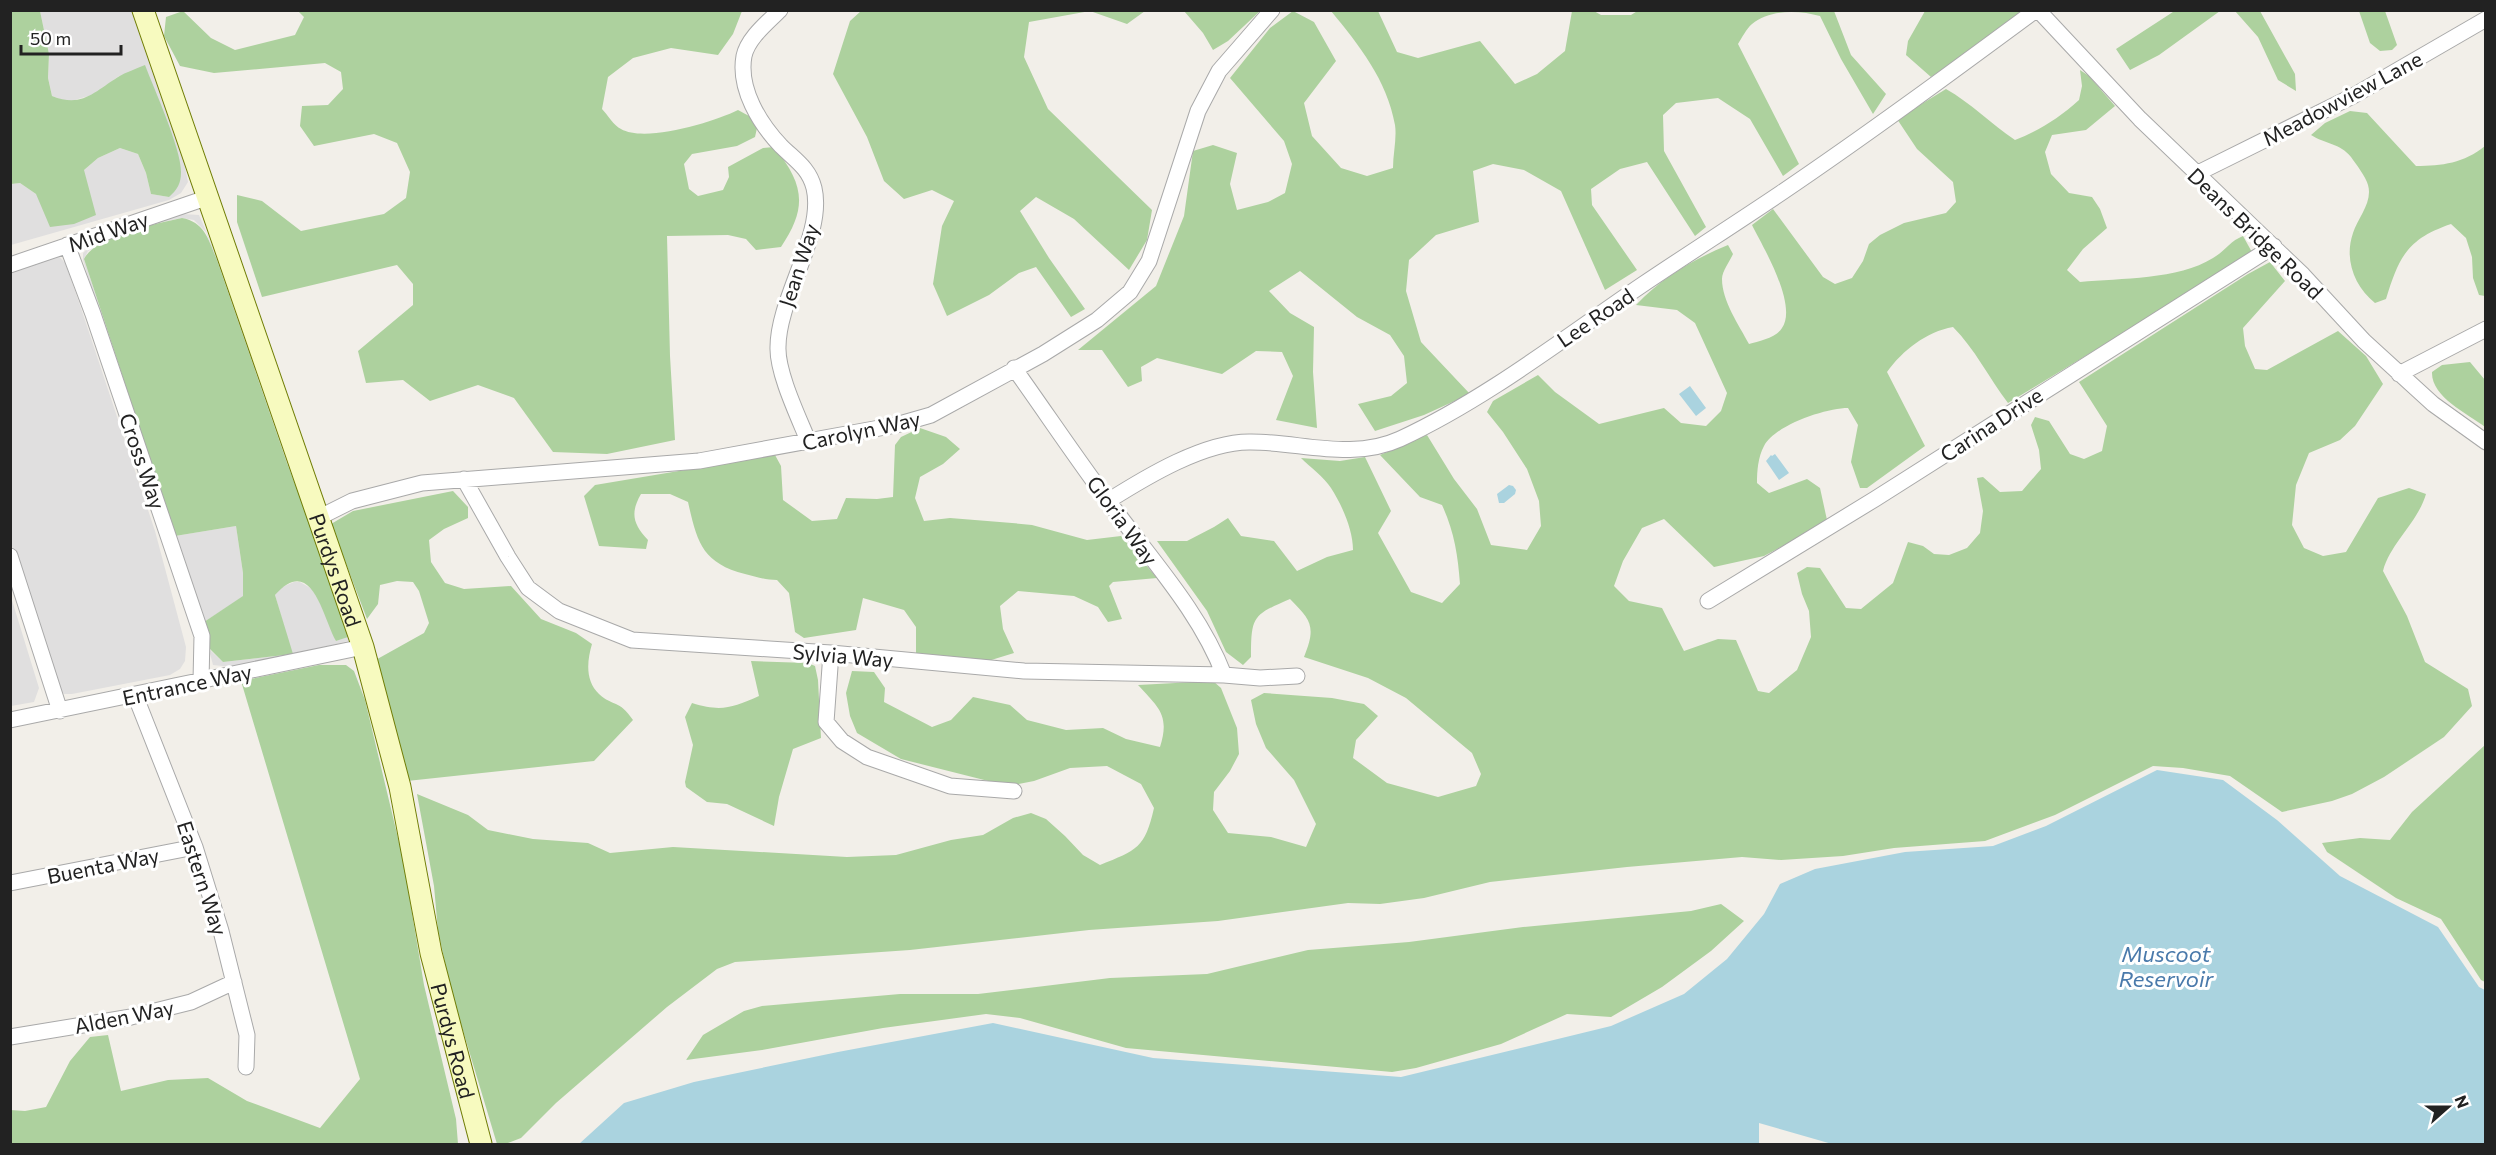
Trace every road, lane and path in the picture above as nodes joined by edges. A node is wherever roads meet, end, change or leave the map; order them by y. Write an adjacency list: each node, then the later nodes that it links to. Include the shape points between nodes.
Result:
1 (143, 10): 7 (main road, Purdys Road)
2 (780, 10): 15 (street, Jean Way, via 757,32 744,56 745,86 760,121 810,174 815,191 813,222 781,316 777,349)
3 (1272, 10): 12 (street, Carolyn Way, via 1219,71 1198,111 1149,261 1131,291 1097,321)
4 (2037, 10): 6 (street, Deans Bridge Road); 17 (street, Lee Road, via 1780,193 1430,425 1381,446 1350,451 1251,441 1230,444 1188,457)
5 (2486, 19): 6 (street, Meadowview Lane, via 2353,96)
6 (2196, 174): 9 (street, Deans Bridge Road)
7 (206, 198): 8 (street, Mid Way); 18 (main road, Purdys Road)
8 (67, 245): 10 (street, Mid Way); 25 (street, Cross Way, via 202,636)
9 (2274, 246): 13 (street, Deans Bridge Road); 20 (street, Carina Drive)
10 (10, 265)
11 (2486, 329): 13 (street)
12 (1014, 368): 15 (street, Carolyn Way, via 931,415); 17 (street, Gloria Way)
13 (2399, 374): 14 (street, Deans Bridge Road)
14 (2486, 442)
15 (808, 443): 16 (street, Carolyn Way, via 699,461)
16 (464, 479): 18 (street, Carolyn Way, via 422,483 352,501); 22 (street, Sylvia Way, via 528,588 559,611 632,640)
17 (1108, 501): 23 (street, Gloria Way, via 1193,614 1214,648)
18 (318, 518): 21 (main road, Purdys Road)
19 (10, 556): 27 (street)
20 (1708, 601)
21 (363, 647): 25 (street, Entrance Way); 35 (main road, Purdys Road, via 400,787 431,953)
22 (831, 653): 23 (street, Sylvia Way, via 1024,671); 29 (street, via 826,722 842,741 867,757 950,786)
23 (1224, 675): 24 (street, Sylvia Way)
24 (1297, 676)
25 (201, 681): 26 (street, Entrance Way)
26 (135, 695): 27 (street, Entrance Way); 30 (street, Eastern Way)
27 (60, 711): 28 (street, Entrance Way)
28 (10, 720)
29 (1014, 791)
30 (195, 847): 31 (street, Buenta Way); 32 (street, Eastern Way)
31 (10, 883)
32 (234, 982): 33 (street, Alden Way, via 191,1002 131,1017); 34 (street, Eastern Way, via 247,1035)
33 (10, 1037)
34 (246, 1067)
35 (481, 1144)

